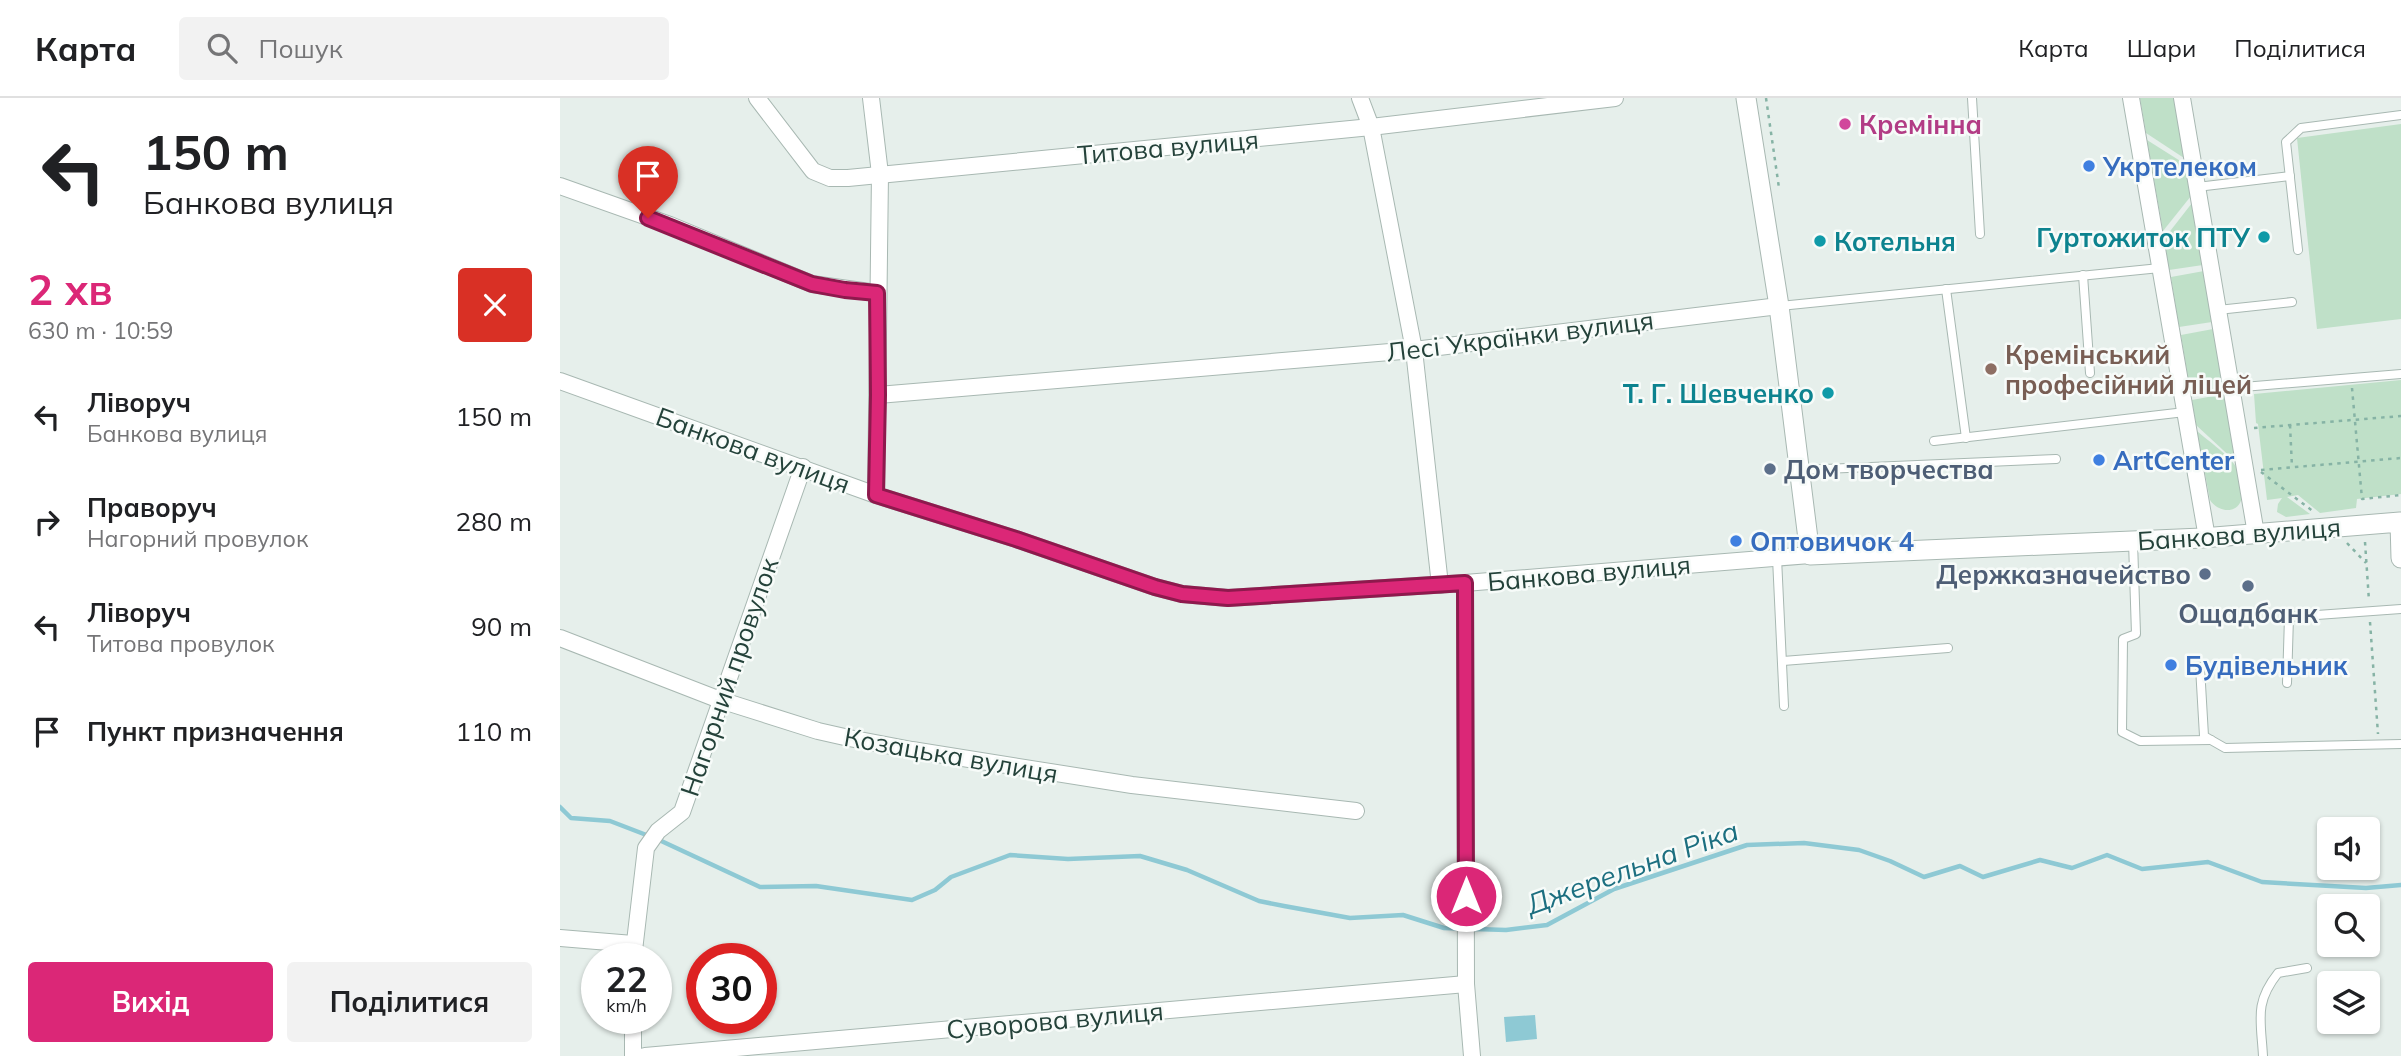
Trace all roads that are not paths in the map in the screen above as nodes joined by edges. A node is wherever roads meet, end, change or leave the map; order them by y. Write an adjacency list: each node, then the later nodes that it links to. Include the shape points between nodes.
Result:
1 (757, 98): 11 (street, Титова вулиця, via 813,171 830,178)
2 (871, 98): 11 (street)
3 (1360, 98): 10 (street)
4 (1615, 98): 10 (street, Титова вулиця)
5 (1746, 98): 22 (street)
6 (1972, 98): 15 (lane)
7 (2131, 98): 17 (street)
8 (2182, 98): 14 (street)
9 (2401, 115): 12 (lane, via 2301,128 2286,142)
10 (1371, 127): 11 (street, Титова вулиця); 24 (street)
11 (880, 174): 20 (street)
12 (2290, 176): 14 (lane); 16 (lane)
13 (560, 186): 20 (street, via 670,225 812,284)
14 (2197, 187): 23 (street)
15 (1980, 234)
16 (2298, 250)
17 (2160, 268): 18 (lane, Лесі Українки вулиця); 30 (street)
18 (2083, 275): 19 (lane, Лесі Українки вулиця); 25 (lane)
19 (1946, 289): 22 (lane, Лесі Українки вулиця); 31 (lane)
20 (877, 293): 29 (street)
21 (2292, 302): 23 (lane)
22 (1779, 306): 24 (street, Лесі Українки вулиця); 35 (street)
23 (2218, 310): 28 (street)
24 (1414, 350): 29 (street, Лесі Українки вулиця); 45 (street)
25 (2090, 373)
26 (2401, 374): 28 (lane)
27 (560, 381): 34 (street, Банкова вулиця)
28 (2231, 388): 38 (street)
29 (878, 395): 36 (street)
30 (2185, 412): 31 (lane); 39 (street)
31 (1966, 438): 32 (lane)
32 (1934, 441)
33 (2056, 459): 35 (lane)
34 (803, 467): 36 (street, Банкова вулиця); 52 (street, Нагорний провулок)
35 (1801, 470): 41 (street)
36 (876, 495): 45 (street, Банкова вулиця, via 1182,594 1228,598)
37 (2400, 522): 38 (street, Банкова вулиця); 43 (street)
38 (2256, 534): 39 (street, Банкова вулиця)
39 (2207, 538): 40 (street, Банкова вулиця)
40 (2133, 541): 41 (street, Банкова вулиця); 54 (lane, via 2136,634 2123,639 2122,732 2140,741)
41 (1810, 555): 42 (street, Банкова вулиця)
42 (1777, 558): 44 (street, Банкова вулиця); 49 (lane)
43 (2401, 558)
44 (1465, 583): 45 (street, Банкова вулиця); 61 (street)
45 (1440, 584)
46 (2401, 609): 51 (lane, via 2289,617)
47 (560, 638): 52 (street, Козацька вулиця)
48 (1948, 648): 49 (lane)
49 (1783, 661): 53 (lane)
50 (2200, 667): 54 (lane, via 2204,736)
51 (2287, 683)
52 (720, 700): 56 (street, Козацька вулиця, via 818,731 912,750 1132,785); 59 (street, Нагорний провулок, via 682,812 658,831 646,848)
53 (1784, 706)
54 (2211, 740): 55 (lane, via 2225,748)
55 (2401, 744)
56 (1356, 811)
57 (560, 938): 58 (street)
58 (588, 943)
59 (634, 943)
60 (2307, 968): 66 (lane, via 2278,973 2265,988 2260,1005)
61 (1466, 984): 64 (street, Суворова вулиця); 65 (street)
62 (633, 1034): 63 (street)
63 (633, 1056)
64 (645, 1056)
65 (1472, 1056)
66 (2263, 1056)

